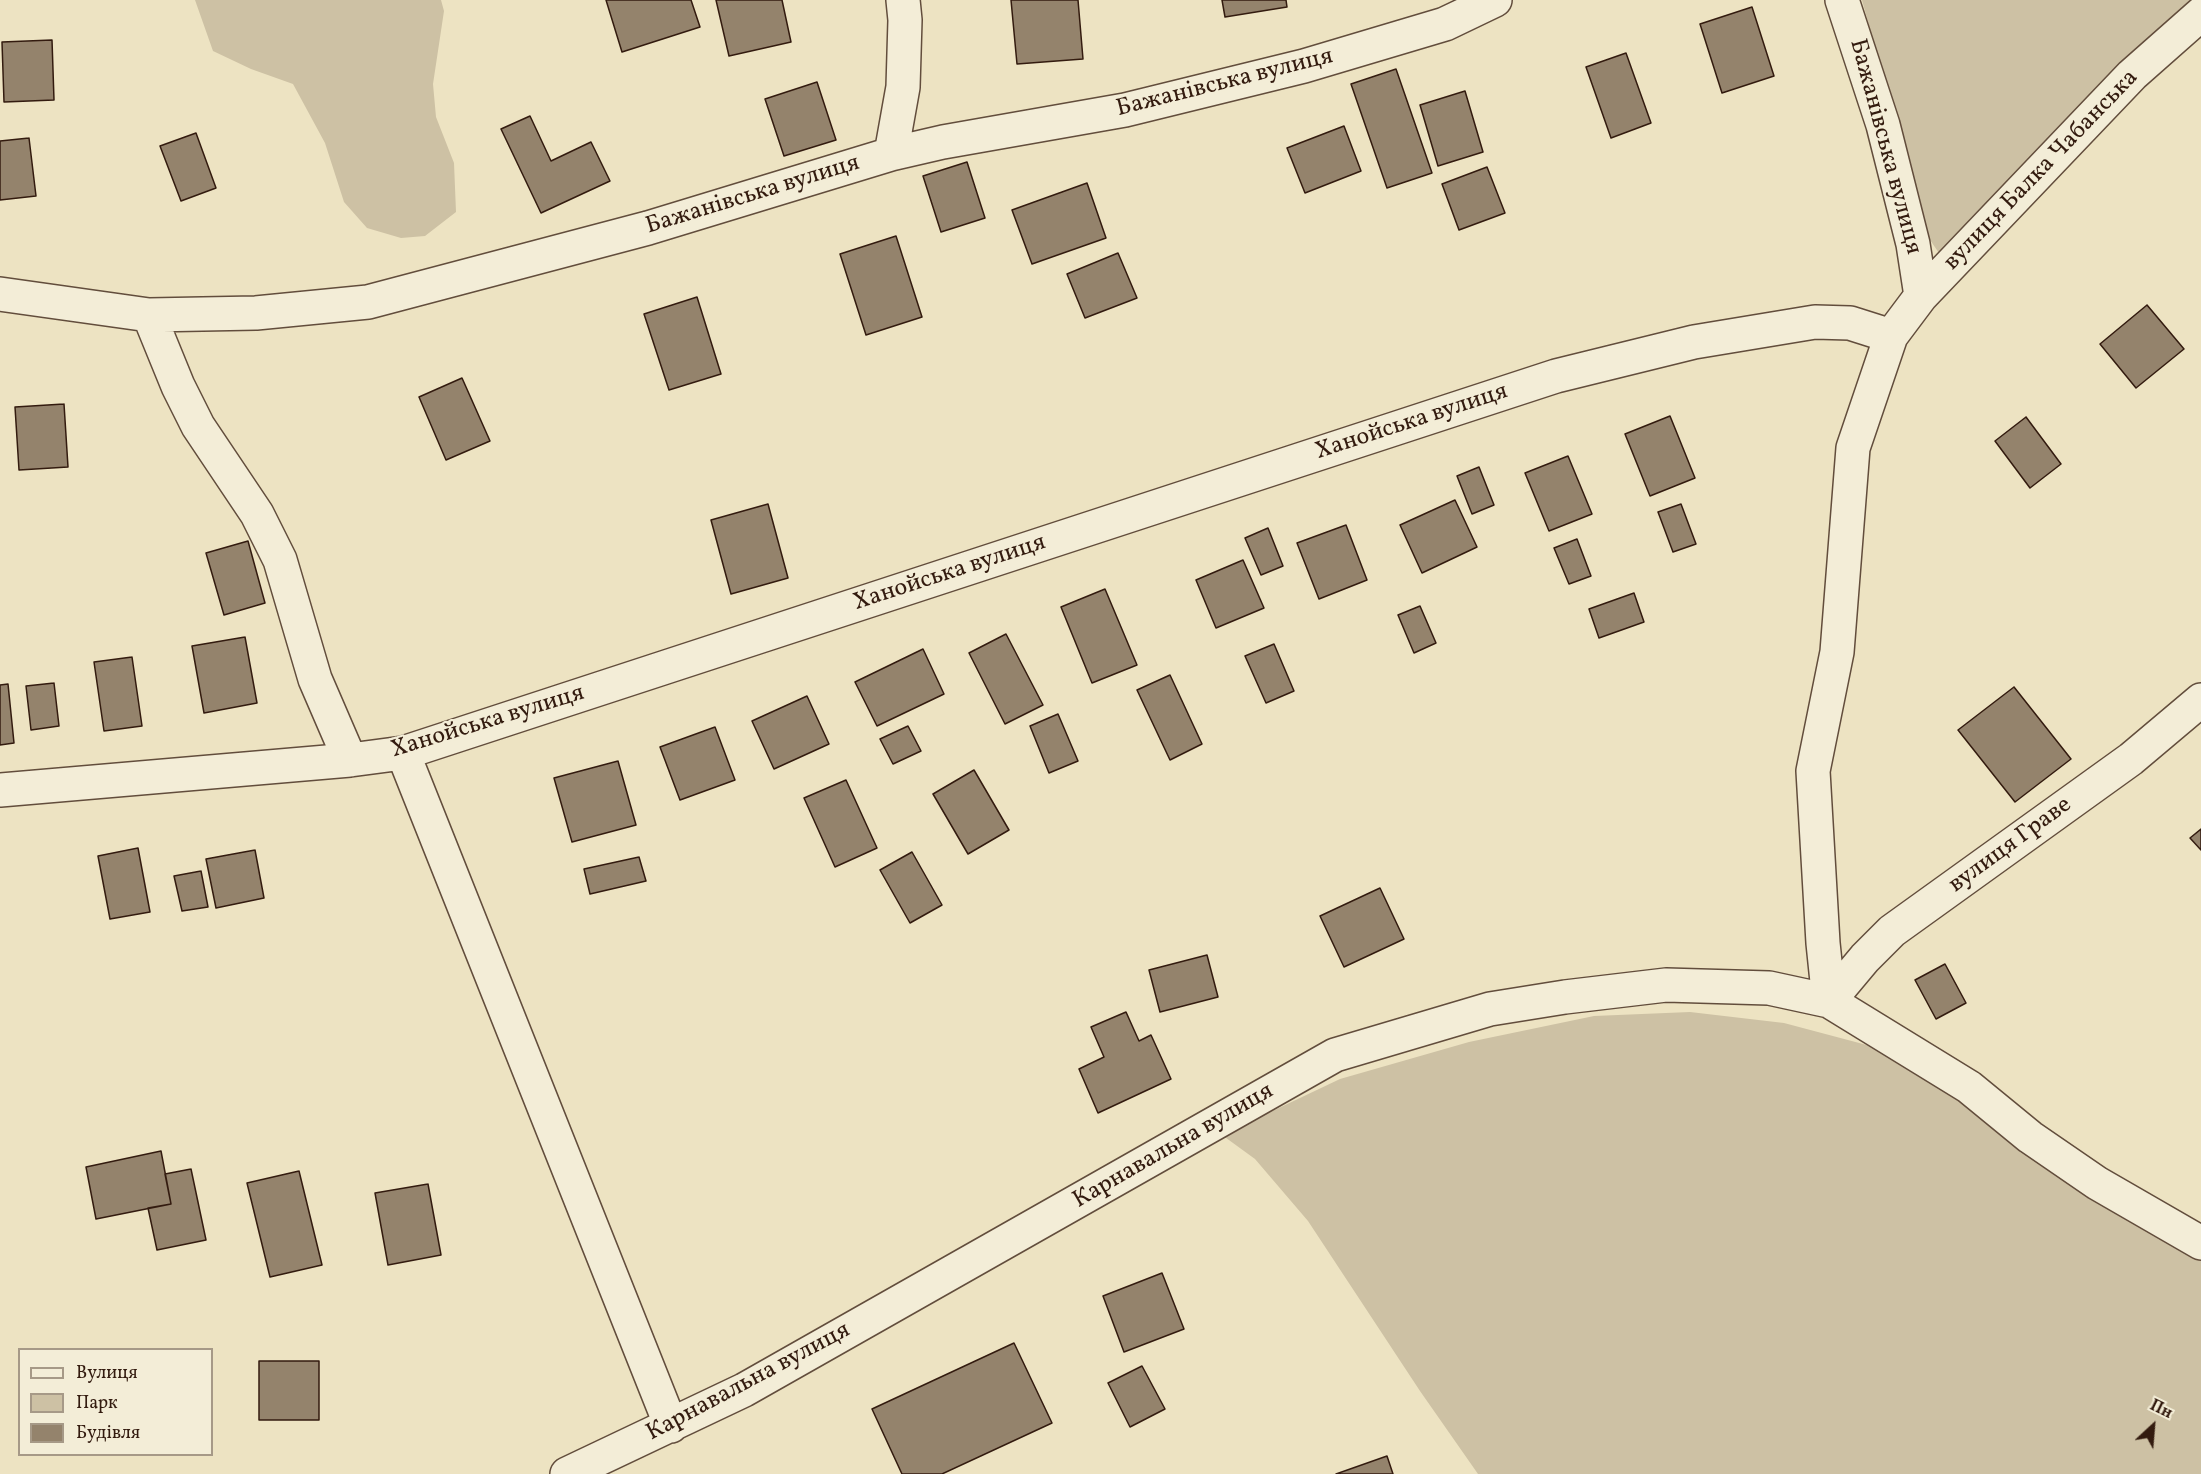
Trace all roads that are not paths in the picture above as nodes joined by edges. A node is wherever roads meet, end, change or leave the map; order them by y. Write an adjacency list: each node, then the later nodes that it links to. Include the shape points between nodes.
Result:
1 (903, 0): 5 (street, via 903,87)
2 (1495, 0): 5 (street, Бажанівська вулиця, via 1445,24 1304,66 1125,110)
3 (1842, 0): 7 (street, Бажанівська вулиця, via 1883,125 1913,244)
4 (2201, 14): 7 (street, вулиця Балка Чабанська, via 2132,75)
5 (891, 154): 8 (street, Бажанівська вулиця, via 648,228 368,302 256,313)
6 (0, 294): 8 (street, Бажанівська вулиця)
7 (1921, 296): 9 (street, вулиця Балка Чабанська)
8 (149, 315): 12 (street, via 198,426 257,514 280,560 315,679)
9 (1891, 336): 11 (street, Ханойська вулиця, via 1850,322 1815,322 1694,342 1556,376); 14 (street, вулиця Балка Чабанська, via 1853,448 1837,652 1813,771)
10 (2201, 700): 14 (street, вулиця Граве, via 2131,759 1892,931)
11 (403, 753): 12 (street, Ханойська вулиця); 16 (street)
12 (350, 760): 13 (street, Ханойська вулиця)
13 (0, 790)
14 (1829, 1001): 15 (street, Карнавальна вулиця, via 1969,1087 2030,1137 2097,1183); 16 (street, Карнавальна вулиця, via 1768,988 1666,985 1490,1009 1335,1055 744,1390)
15 (2201, 1243)
16 (671, 1426): 17 (street, Карнавальна вулиця)
17 (567, 1474)

